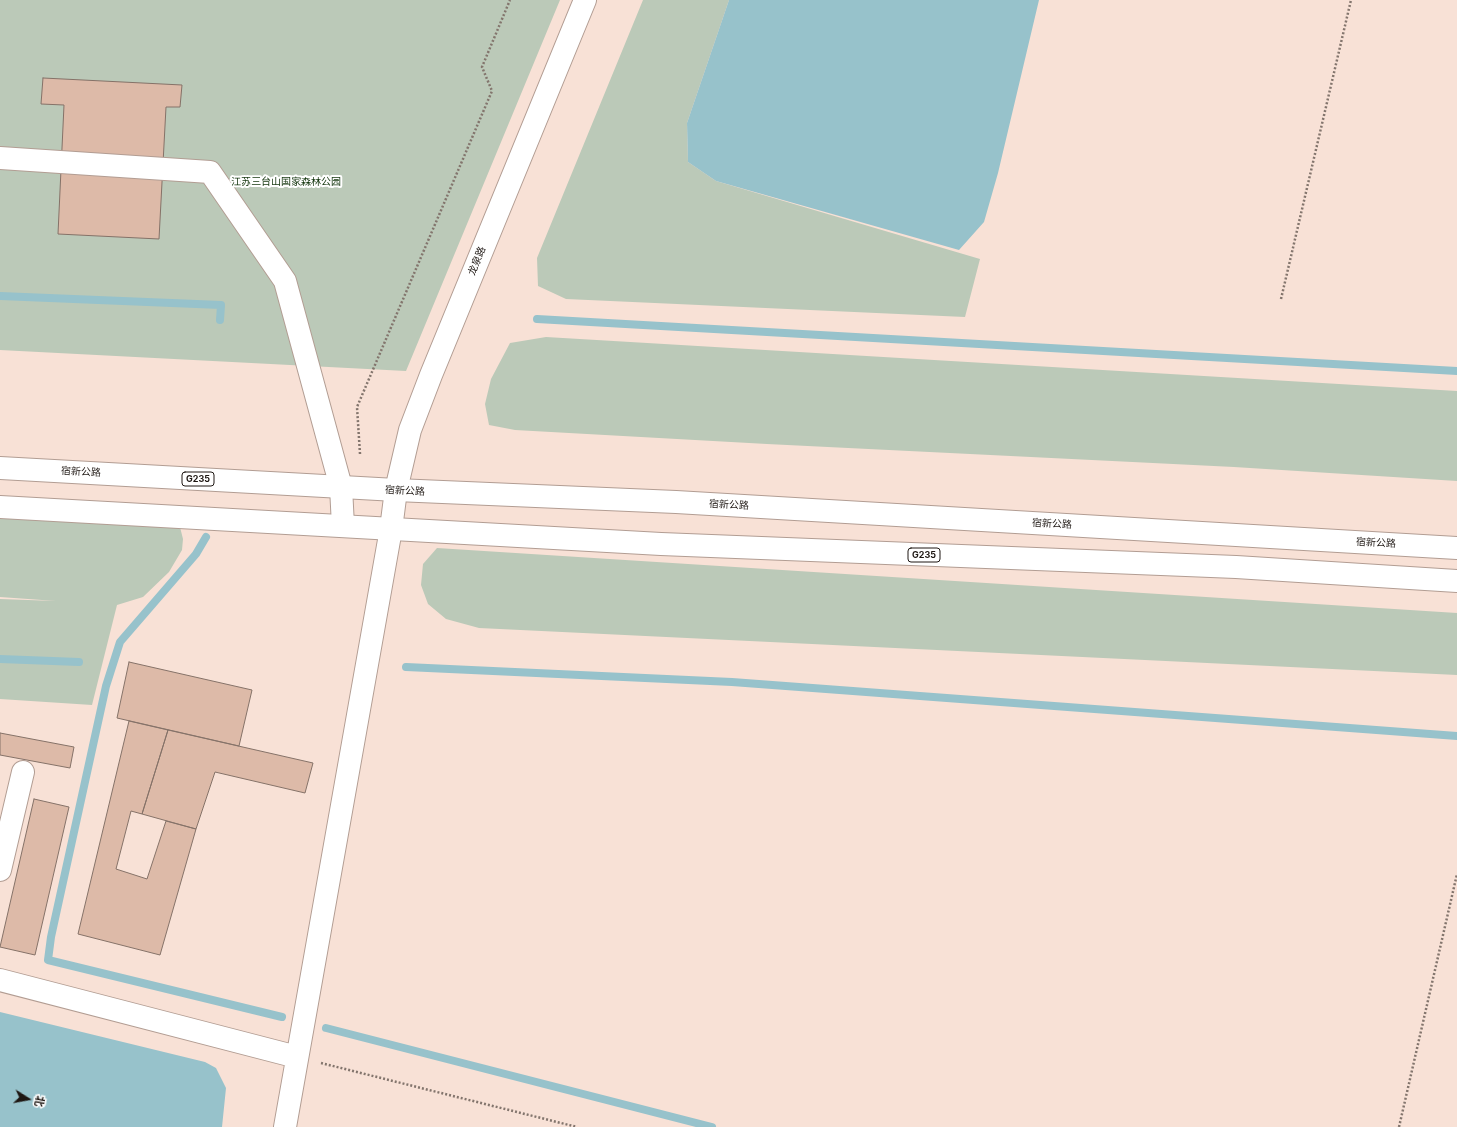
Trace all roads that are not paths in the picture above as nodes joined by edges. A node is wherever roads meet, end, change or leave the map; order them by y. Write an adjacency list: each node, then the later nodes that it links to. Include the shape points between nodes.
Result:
1 (585, 0): 5 (main road, 龙泉路, via 431,375 410,430)
2 (0, 158): 4 (main road, via 210,172 286,281)
3 (0, 468): 4 (main road, 宿新公路 / G235)
4 (341, 487): 5 (main road, 宿新公路 / G235); 7 (main road)
5 (396, 490): 8 (main road, 龙泉路); 9 (main road, 宿新公路 / G235, via 676,502)
6 (0, 507): 7 (main road, G235)
7 (343, 526): 8 (main road, G235)
8 (391, 529): 10 (main road, G235, via 661,544 1236,567); 14 (main road, 龙泉路)
9 (1457, 548)
10 (1457, 581)
11 (23, 772): 12 (main road)
12 (0, 870)
13 (0, 980): 14 (main road)
14 (297, 1056): 15 (main road, 龙泉路)
15 (285, 1127)

